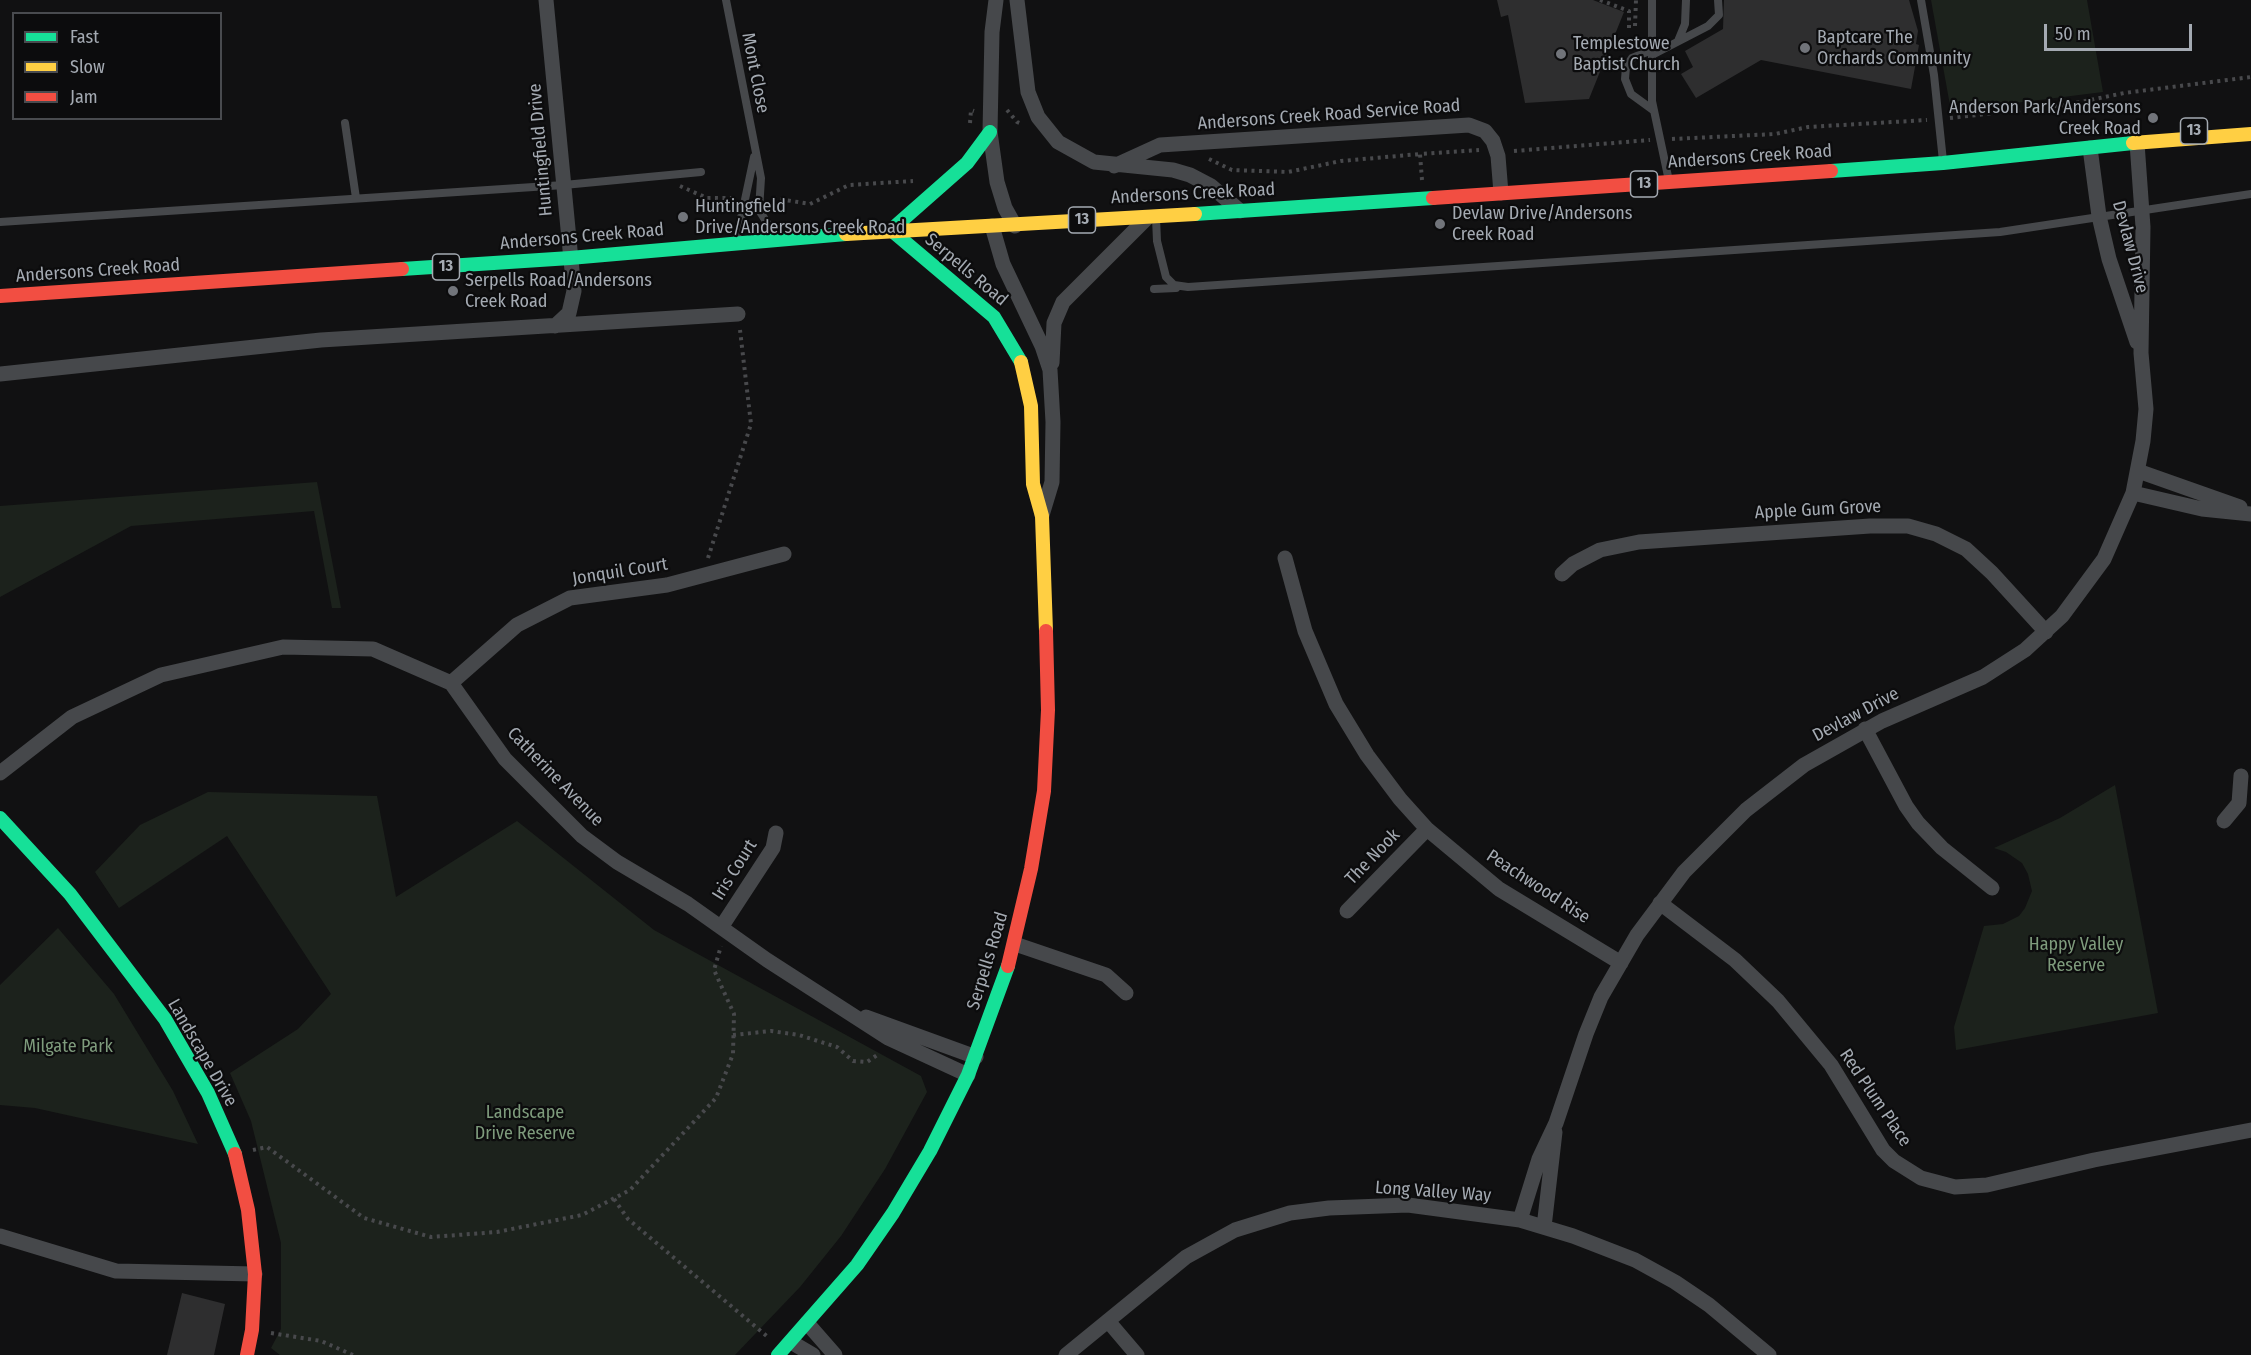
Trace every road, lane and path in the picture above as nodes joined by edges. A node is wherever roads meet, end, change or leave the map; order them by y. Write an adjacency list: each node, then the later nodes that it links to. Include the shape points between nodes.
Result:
1 (546, 0): 40 (street, Huntingfield Drive)
2 (726, 0): 32 (lane, Mont Close)
3 (996, 0): 25 (street)
4 (1017, 0): 35 (street, via 1025,80 1038,117 1064,147 1094,162)
5 (1600, 0): 11 (path)
6 (1636, 0): 12 (path)
7 (1653, 0): 15 (lane)
8 (1686, 0): 14 (lane, via 1686,18)
9 (1718, 0): 14 (lane, via 1720,12 1716,20)
10 (1921, 0): 20 (lane)
11 (1612, 2): 13 (path, via 1629,11)
12 (1635, 26)
13 (1629, 31)
14 (1678, 41): 15 (lane)
15 (1652, 52): 18 (lane); 18 (lane, via 1632,58 1625,79 1630,94)
16 (2251, 77): 20 (path, via 2124,93 2066,105)
17 (1000, 109): 23 (path)
18 (1653, 110): 27 (lane)
19 (977, 112): 24 (path, via 971,110)
20 (1939, 119): 27 (path, via 1815,126 1775,134); 34 (lane)
21 (2251, 120): 29 (main road, Andersons Creek Road / 13)
22 (345, 123): 45 (lane)
23 (1026, 124)
24 (970, 130)
25 (990, 132): 53 (street, via 997,182); 54 (main road, via 968,163)
26 (2251, 134): 29 (main road, Andersons Creek Road / 13)
27 (1659, 139): 31 (path); 39 (lane)
28 (1191, 143): 31 (street, Andersons Creek Road Service Road, via 1469,125 1485,131); 33 (path, via 1201,155 1232,170 1287,172 1341,161); 35 (street, Andersons Creek Road Service Road, via 1156,146)
29 (2137, 143): 30 (main road, Andersons Creek Road / 13); 47 (street, Devlaw Drive)
30 (2090, 148): 34 (main road, Andersons Creek Road / 13); 50 (street, Devlaw Drive)
31 (1496, 150): 33 (path); 41 (street)
32 (755, 152): 43 (lane, Mont Close); 44 (lane, Mont Close, via 762,181)
33 (1420, 154): 46 (path)
34 (1943, 163): 39 (main road, Andersons Creek Road / 13)
35 (1114, 166): 48 (street, via 1190,175)
36 (701, 172): 37 (lane)
37 (674, 175): 40 (lane); 43 (path, via 681,188 700,196)
38 (917, 179): 44 (path, via 907,183 849,185 810,204)
39 (1669, 183): 41 (main road, Andersons Creek Road / 13)
40 (564, 185): 45 (lane); 57 (street, Huntingfield Drive)
41 (1501, 193): 46 (main road, Andersons Creek Road / 13)
42 (2251, 194): 47 (lane)
43 (745, 196): 56 (lane, Mont Close)
44 (758, 197): 55 (lane, Mont Close, via 759,210)
45 (356, 198): 51 (lane)
46 (1423, 199): 48 (main road, Andersons Creek Road / 13)
47 (2142, 209): 50 (lane); 63 (street, Devlaw Drive)
48 (1240, 211): 49 (main road, Andersons Creek Road / 13)
49 (1153, 215): 53 (main road, Andersons Creek Road / 13); 58 (lane, via 1166,277 1171,284); 65 (street, Serpells Road, via 1057,311 1052,338)
50 (2099, 216): 58 (lane, via 2000,232); 63 (street, Devlaw Drive, via 2109,259)
51 (0, 222)
52 (992, 226): 53 (main road, Andersons Creek Road / 13); 54 (main road, Andersons Creek Road / 13); 65 (street, Serpells Road, via 1003,264 1046,356)
53 (1015, 226)
54 (891, 230): 55 (main road, Andersons Creek Road / 13); 67 (main road, Serpells Road, via 999,324 1022,365)
55 (778, 240): 56 (main road, Andersons Creek Road / 13)
56 (736, 243): 57 (main road, Andersons Creek Road / 13)
57 (570, 258): 60 (main road, Andersons Creek Road / 13); 62 (street, Huntingfield Drive, via 573,301 569,313)
58 (1184, 287): 59 (lane)
59 (1154, 289)
60 (0, 296)
61 (738, 314): 62 (street); 75 (path, via 751,424)
62 (555, 326): 64 (street, via 321,340)
63 (2141, 353): 68 (street, Devlaw Drive, via 2146,409)
64 (0, 374)
65 (1052, 384): 66 (street, Serpells Road)
66 (1053, 409): 67 (street); 71 (street, Serpells Road, via 1052,482)
67 (1031, 412): 71 (main road, Serpells Road, via 1033,484)
68 (2138, 471): 69 (street, Devlaw Drive); 70 (street)
69 (2133, 494): 70 (street); 76 (street, Devlaw Drive, via 2114,542 2093,577)
70 (2251, 513)
71 (1042, 516): 90 (main road, Serpells Road, via 1047,749 1038,830)
72 (784, 555): 75 (street, Jonquil Court)
73 (1285, 558): 84 (street, Peachwood Rise, via 1305,631 1340,711 1384,780)
74 (1562, 574): 76 (street, Apple Gum Grove, via 1600,550 1639,542 1870,525 1908,526 1936,534 1965,549)
75 (702, 576): 77 (street, Jonquil Court, via 667,585 570,598 517,625)
76 (2046, 632): 78 (street, Devlaw Drive, via 1983,677)
77 (451, 683): 79 (street, via 373,649 283,647 161,675 72,717); 89 (street, Catherine Avenue, via 505,759 582,836)
78 (1865, 729): 86 (street, via 1918,823); 87 (street, Devlaw Drive, via 1804,765 1753,805 1714,839)
79 (0, 773)
80 (2241, 776): 81 (street)
81 (2245, 807): 83 (street)
82 (0, 818): 100 (main road, Landscape Drive, via 70,894 165,1019 207,1093)
83 (2224, 821)
84 (1427, 829): 88 (street, The Nook); 91 (street, Peachwood Rise, via 1499,889)
85 (776, 833): 89 (street, Iris Court, via 773,848)
86 (1992, 888)
87 (1660, 903): 91 (street, Devlaw Drive); 99 (street, Red Plum Place, via 1735,960 1778,1001 1831,1065 1883,1150 1921,1178 1955,1187 1987,1185)
88 (1347, 911)
89 (724, 928): 93 (street, Catherine Avenue, via 767,960); 94 (path, via 714,970 734,1014)
90 (1015, 944): 92 (street, via 1106,975); 96 (main road, Serpells Road)
91 (1621, 963): 98 (street, Devlaw Drive, via 1586,1034)
92 (1126, 993)
93 (847, 1009): 95 (street, Catherine Avenue); 96 (street, Catherine Avenue)
94 (733, 1035): 95 (path, via 771,1031 799,1035 837,1047 853,1061 867,1062 879,1054); 101 (path, via 733,1054 716,1098 630,1190)
95 (888, 1038): 97 (street, Catherine Avenue)
96 (976, 1057): 97 (main road, Serpells Road)
97 (968, 1075): 107 (main road, Serpells Road, via 893,1213 857,1264)
98 (1556, 1123): 102 (street, Devlaw Drive, via 1539,1159); 103 (street, Devlaw Drive)
99 (2251, 1130)
100 (235, 1154): 101 (path, via 267,1147 364,1218 431,1237 497,1232 582,1215); 105 (main road, Landscape Drive, via 248,1210)
101 (614, 1198): 109 (path, via 628,1219)
102 (1520, 1220): 103 (street, Long Valley Way); 106 (street, Long Valley Way, via 1408,1205 1290,1213 1210,1242 1176,1264)
103 (1544, 1227): 116 (street, Long Valley Way, via 1635,1260 1675,1282)
104 (0, 1236): 105 (street, via 116,1271)
105 (255, 1274): 108 (main road, Landscape Drive)
106 (1108, 1321): 114 (street, Long Valley Way); 115 (street)
107 (807, 1323): 109 (main road, Serpells Road); 113 (street)
108 (252, 1330): 110 (main road, Landscape Drive); 111 (path, via 321,1341)
109 (784, 1349): 112 (street)
110 (247, 1355)
111 (353, 1355)
112 (813, 1355)
113 (835, 1355)
114 (1066, 1355)
115 (1137, 1355)
116 (1768, 1355)

